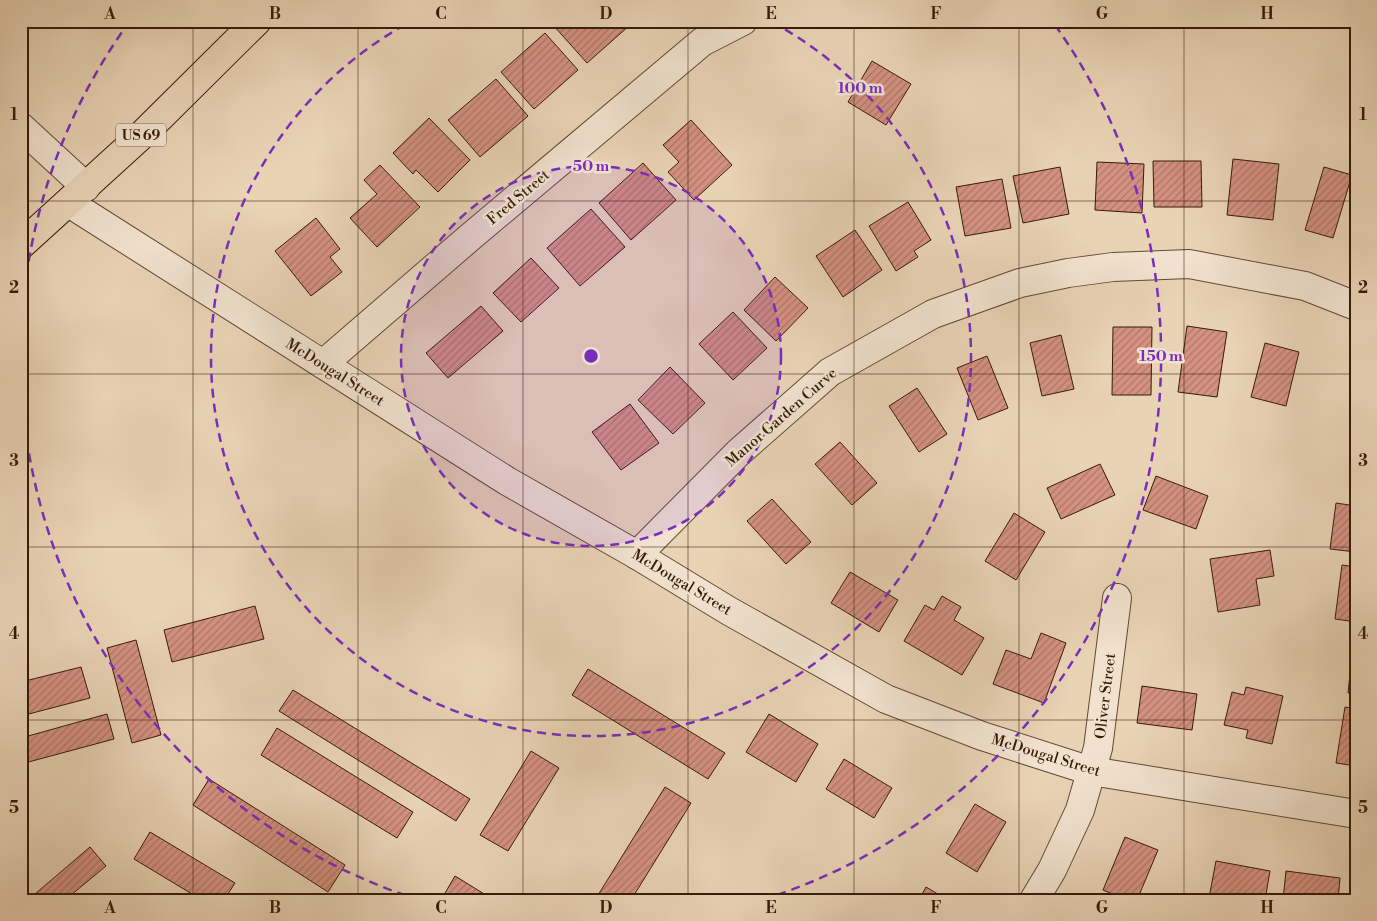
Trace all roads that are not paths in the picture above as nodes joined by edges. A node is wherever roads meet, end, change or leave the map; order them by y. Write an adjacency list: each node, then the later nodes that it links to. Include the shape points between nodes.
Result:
1 (257, 21): 4 (main road, US 69)
2 (744, 21): 7 (street, Fred Street, via 702,42)
3 (21, 127): 4 (street, McDougal Street)
4 (78, 194): 5 (main road, US 69); 7 (street, McDougal Street)
5 (21, 245)
6 (1356, 306): 8 (street, Manor Garden Curve, via 1305,286 1189,264 1113,267 1020,283 933,314 830,372 738,453)
7 (322, 364): 8 (street, McDougal Street, via 507,480)
8 (637, 555): 10 (street, McDougal Street, via 886,699 982,736)
9 (1117, 598): 10 (street, Oliver Street, via 1098,748)
10 (1091, 771): 11 (street, McDougal Street); 12 (street, Oliver Street, via 1080,810)
11 (1356, 814)
12 (1034, 900)

